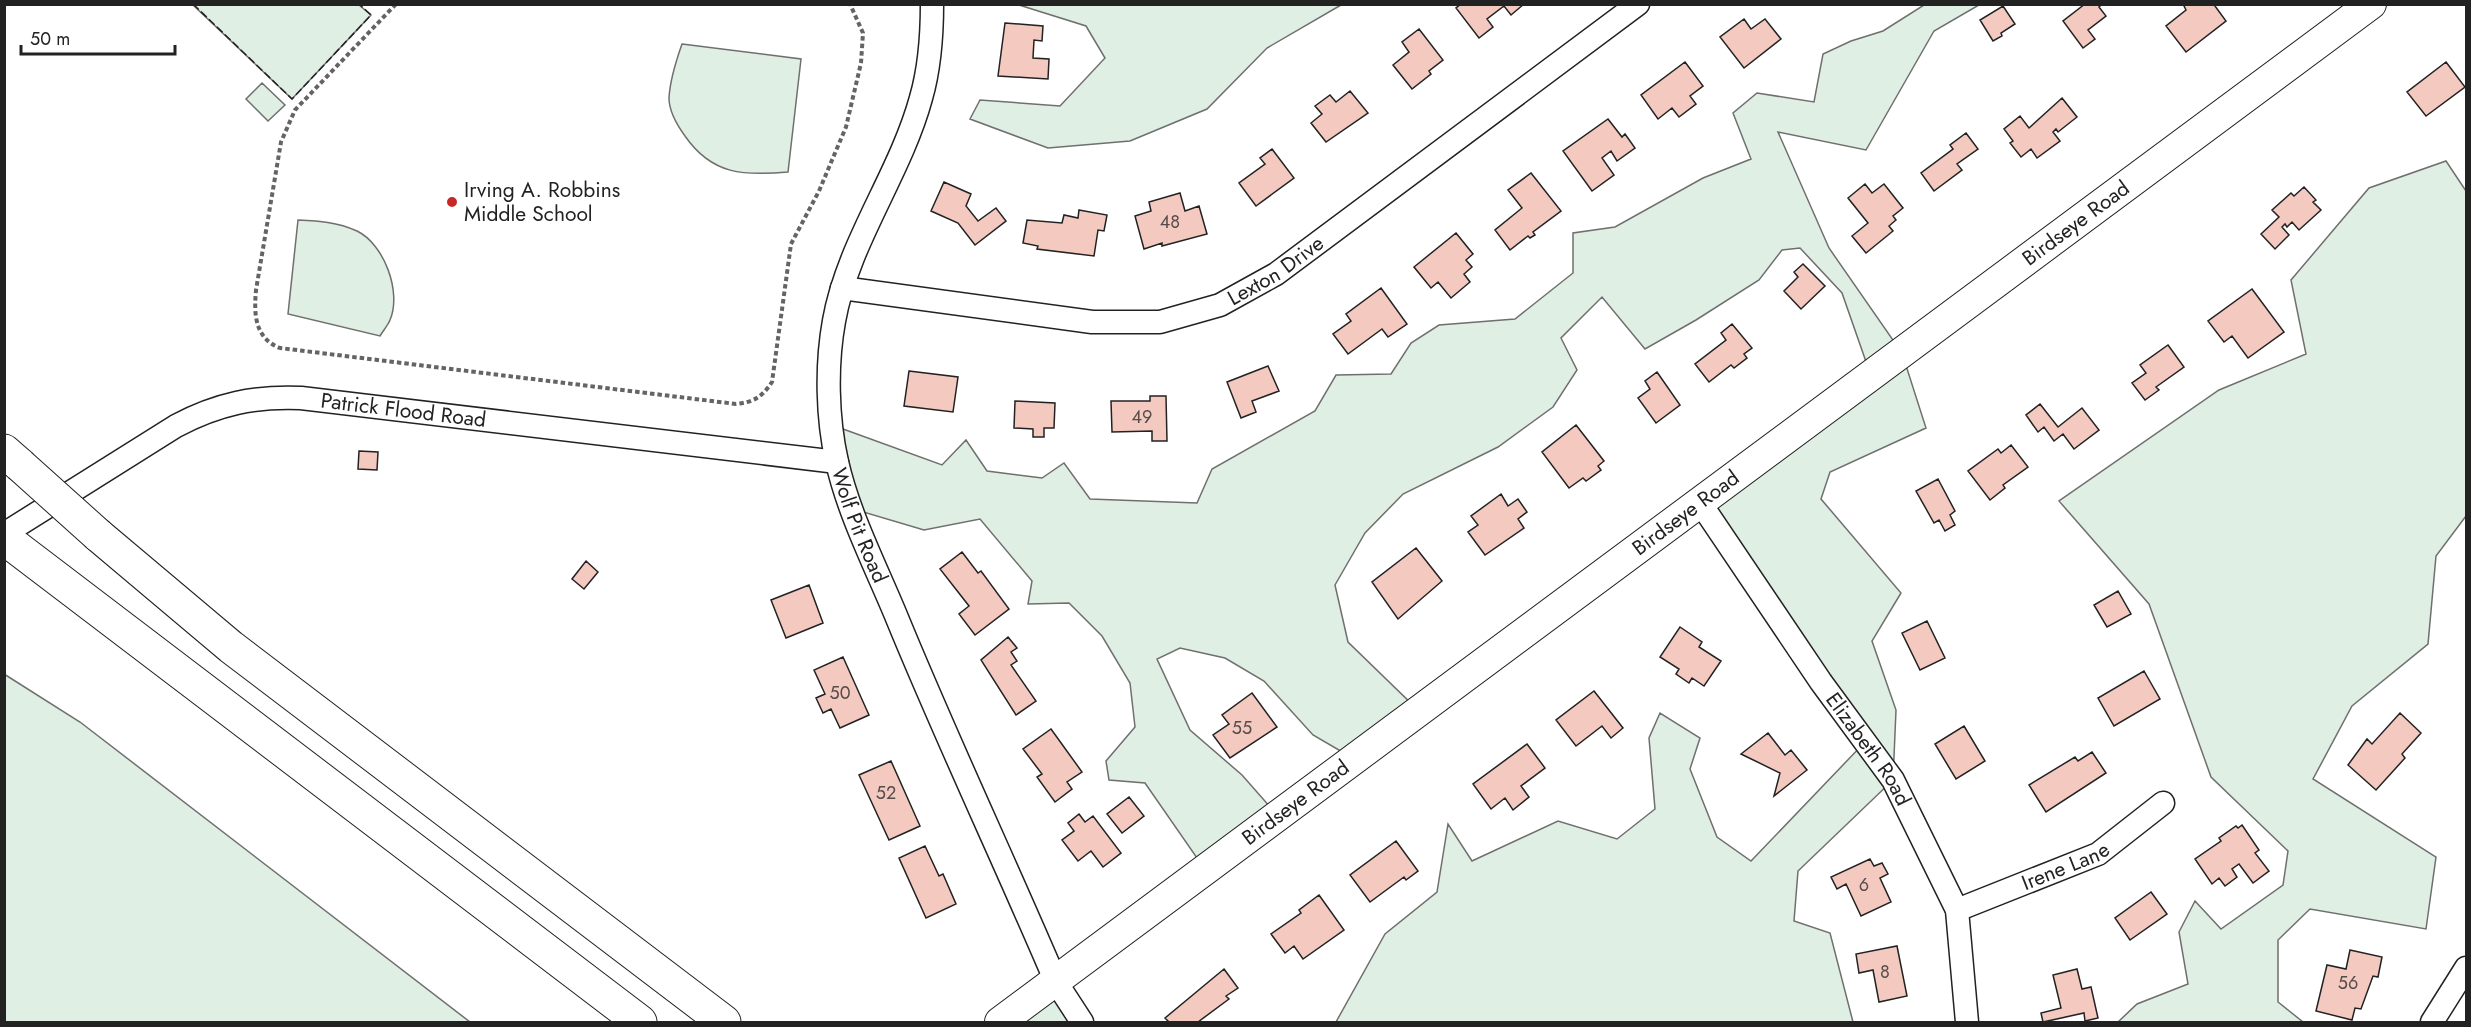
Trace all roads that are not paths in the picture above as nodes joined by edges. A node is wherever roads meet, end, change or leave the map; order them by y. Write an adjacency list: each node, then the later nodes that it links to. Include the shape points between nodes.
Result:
1 (932, 4): 4 (street, Wolf Pit Road, via 930,50 921,98)
2 (1638, 4): 4 (street, Lexton Drive, via 1276,274 1220,305 1160,322 1092,322)
3 (2371, 4): 7 (main road, Birdseye Road)
4 (842, 288): 6 (street, Wolf Pit Road, via 830,353)
5 (12, 458): 14 (highway, bridge, via 231,647)
6 (837, 462): 8 (street, Patrick Flood Road, via 301,398 248,399 199,413); 12 (street, Wolf Pit Road, via 919,672)
7 (1701, 504): 10 (street, Elizabeth Road, via 1821,682 1893,780); 12 (main road, Birdseye Road)
8 (4, 536): 13 (highway)
9 (2163, 803): 10 (street, Irene Lane, via 2098,854)
10 (1957, 910): 17 (street, Elizabeth Road)
11 (2466, 968): 18 (street)
12 (1056, 982): 15 (main road, Birdseye Road); 16 (street, Wolf Pit Road)
13 (640, 1023)
14 (724, 1023)
15 (1000, 1023)
16 (1082, 1023)
17 (1967, 1023)
18 (2432, 1023)

